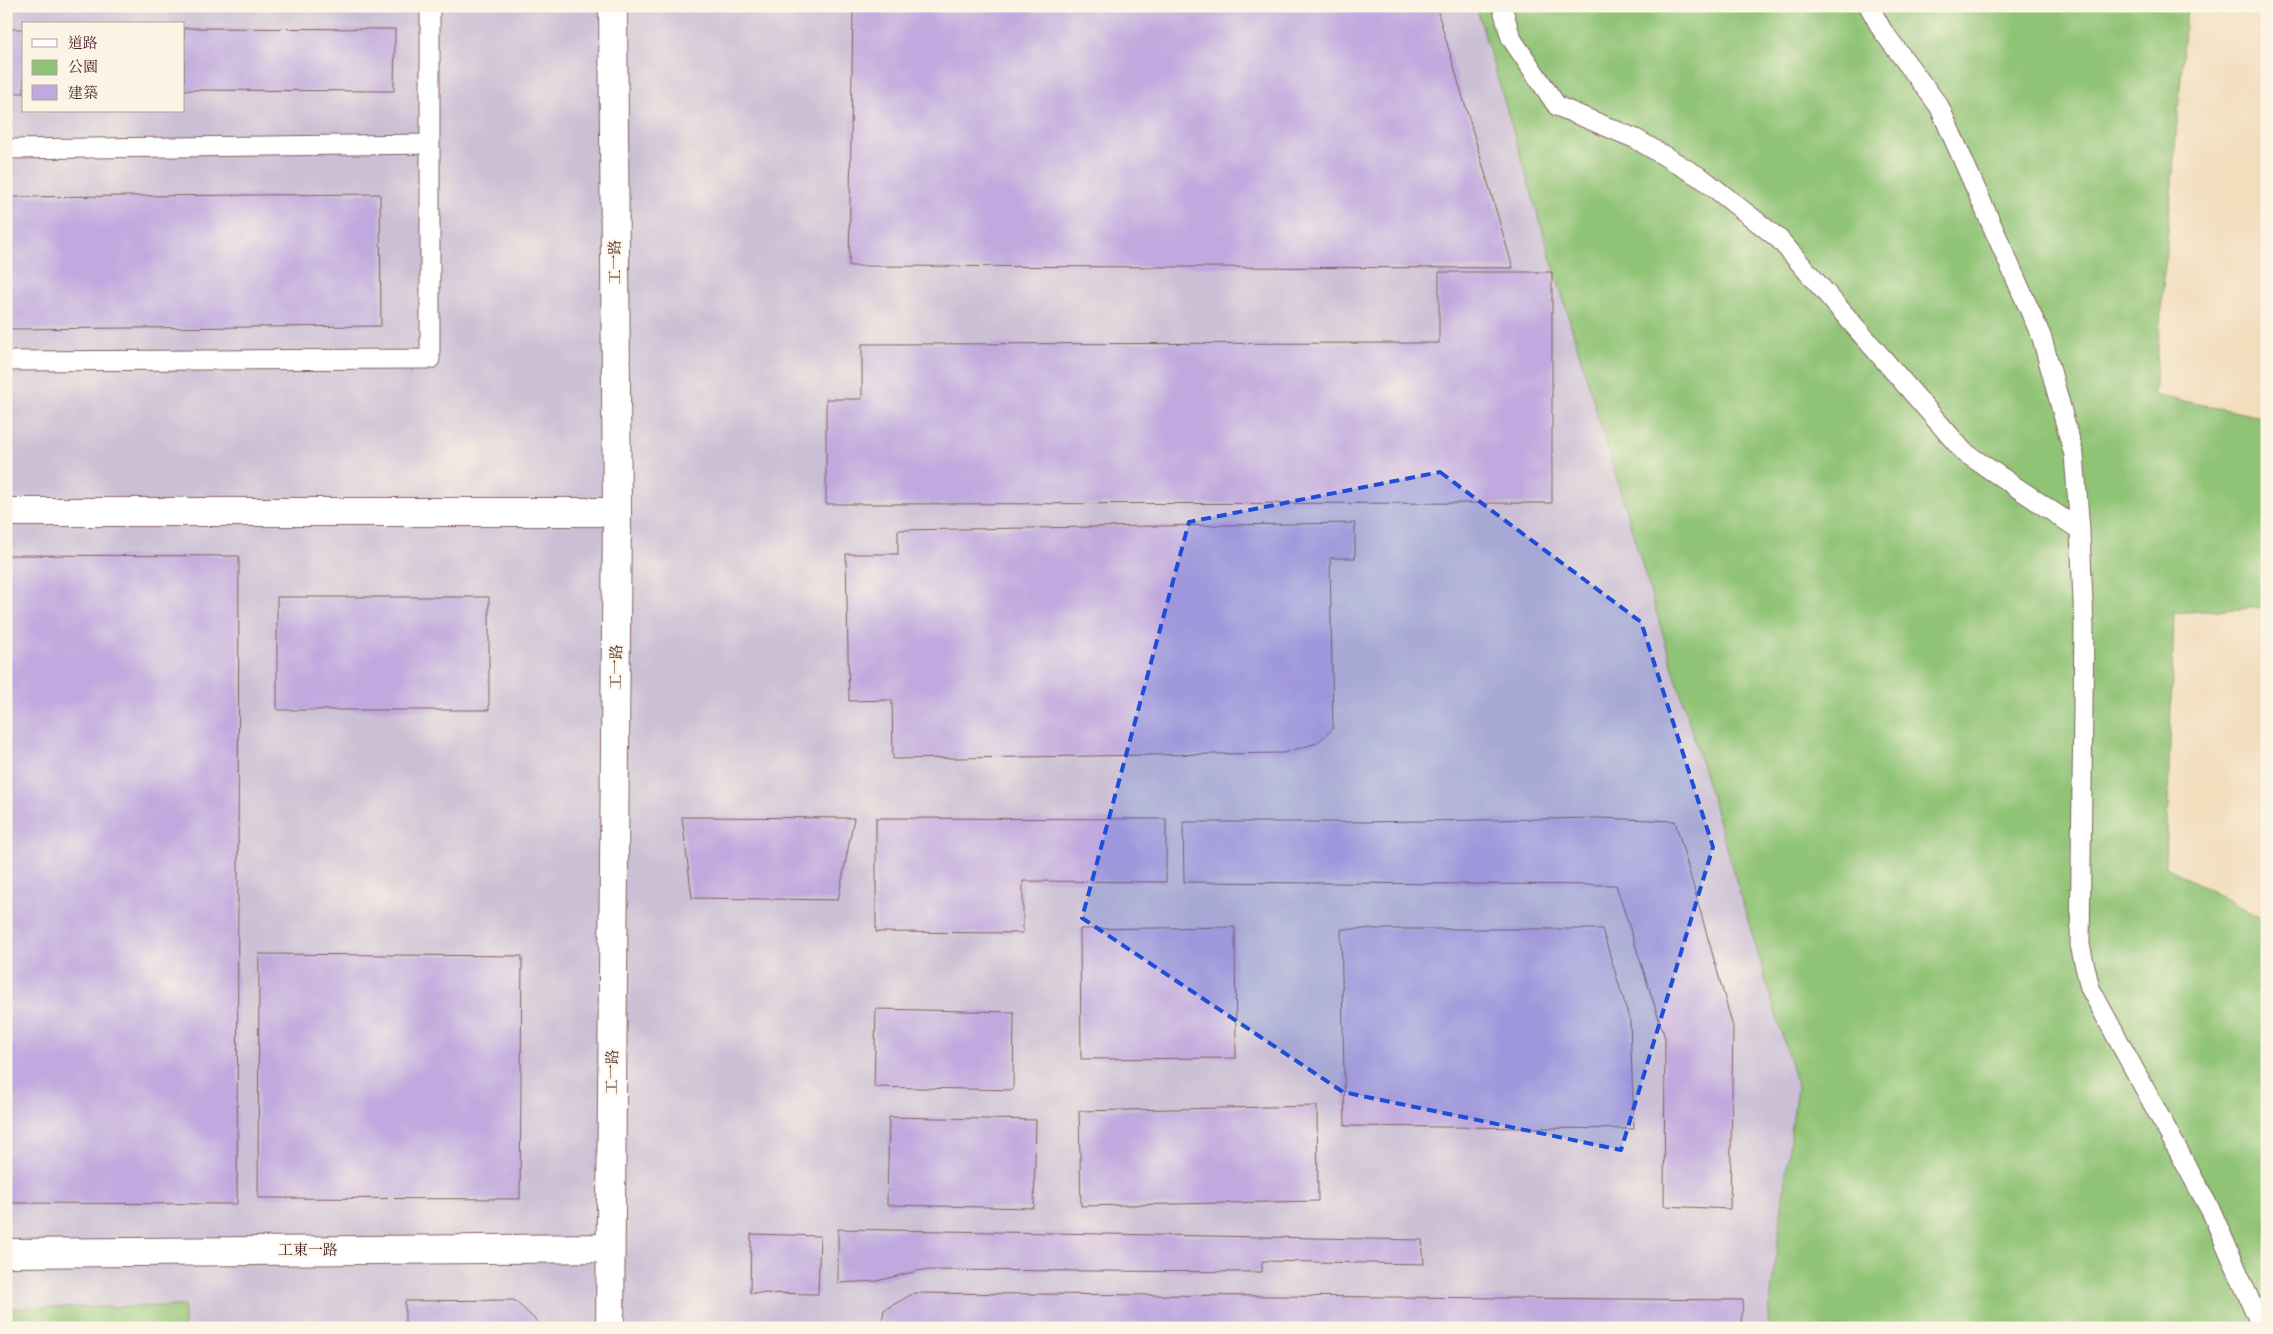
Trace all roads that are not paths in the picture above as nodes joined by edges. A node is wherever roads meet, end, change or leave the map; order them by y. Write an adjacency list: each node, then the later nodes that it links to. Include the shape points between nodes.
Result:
1 (430, 6): 5 (lane)
2 (613, 6): 9 (street, 工一路)
3 (1502, 6): 10 (lane, via 1511,38 1557,106 1636,139 1703,179 1779,239 1964,452)
4 (1869, 6): 10 (lane, via 1882,30 1939,106 2042,338 2074,455)
5 (430, 144): 6 (lane); 7 (lane, via 430,359)
6 (6, 149)
7 (6, 361)
8 (6, 512): 9 (street)
9 (617, 512): 11 (street, 工一路)
10 (2080, 530): 14 (lane, via 2084,626 2080,945 2090,988 2212,1213)
11 (610, 1248): 12 (street, 工東一路); 13 (street, 工一路)
12 (6, 1253)
13 (610, 1328)
14 (2262, 1328)

